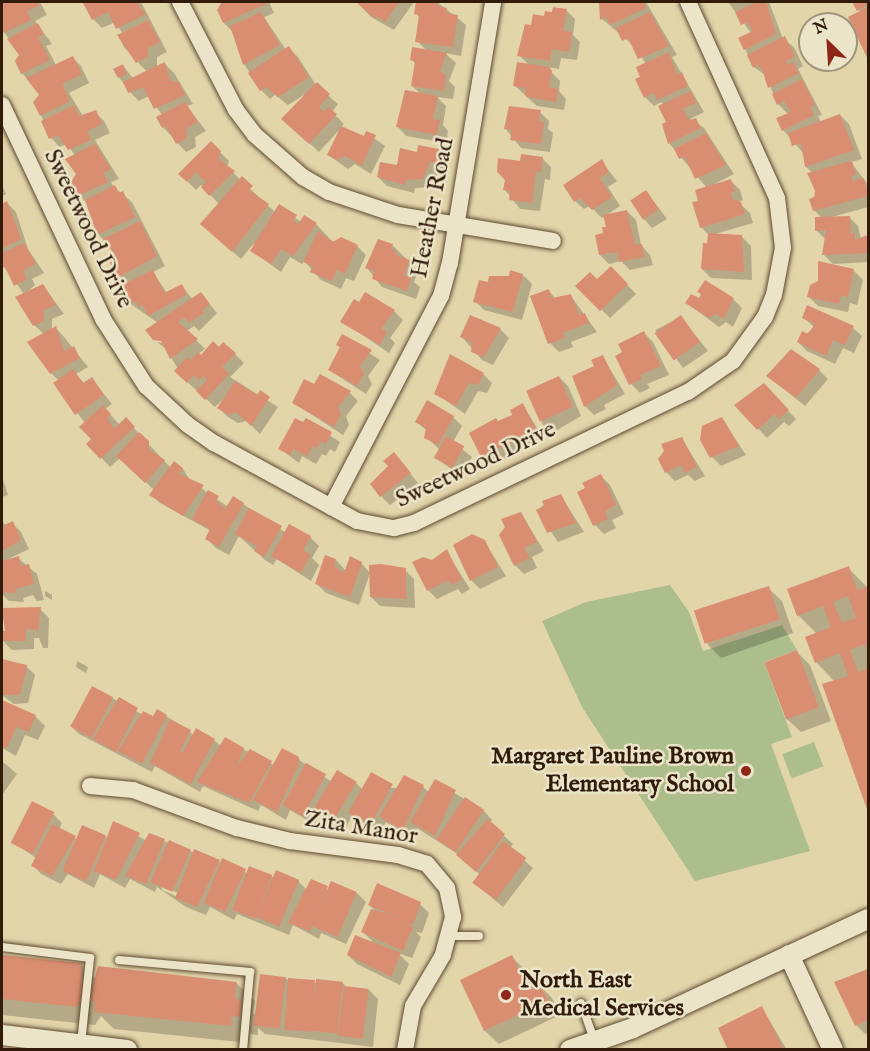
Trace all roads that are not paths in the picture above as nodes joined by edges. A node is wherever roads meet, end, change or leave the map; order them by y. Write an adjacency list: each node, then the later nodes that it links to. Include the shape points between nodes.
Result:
1 (180, 2): 5 (street, via 236,110 278,158 329,192 362,205)
2 (493, 2): 5 (street, Heather Road)
3 (688, 2): 7 (street, Sweetwood Drive, via 770,176 782,221 783,248 774,295 750,341 713,377 688,392 414,523 375,527)
4 (2, 105): 7 (street, Sweetwood Drive, via 108,327 146,386 214,443)
5 (456, 225): 6 (street); 7 (street, Heather Road, via 447,274 428,326)
6 (553, 241)
7 (331, 507)
8 (90, 786): 10 (street, Zita Manor, via 133,790 237,828 290,841 414,858 427,864 447,888 453,917)
9 (868, 919): 13 (street)
10 (450, 936): 11 (lane); 21 (street, Zita Manor, via 413,1006)
11 (479, 936)
12 (2, 947): 18 (lane, via 90,958)
13 (789, 955): 17 (street, via 670,1012); 23 (street)
14 (119, 960): 20 (lane, via 250,972)
15 (581, 1003): 17 (lane)
16 (2, 1035): 18 (street)
17 (595, 1042): 22 (street)
18 (81, 1044): 19 (street)
19 (127, 1050)
20 (243, 1050)
21 (405, 1050)
22 (570, 1050)
23 (833, 1050)

